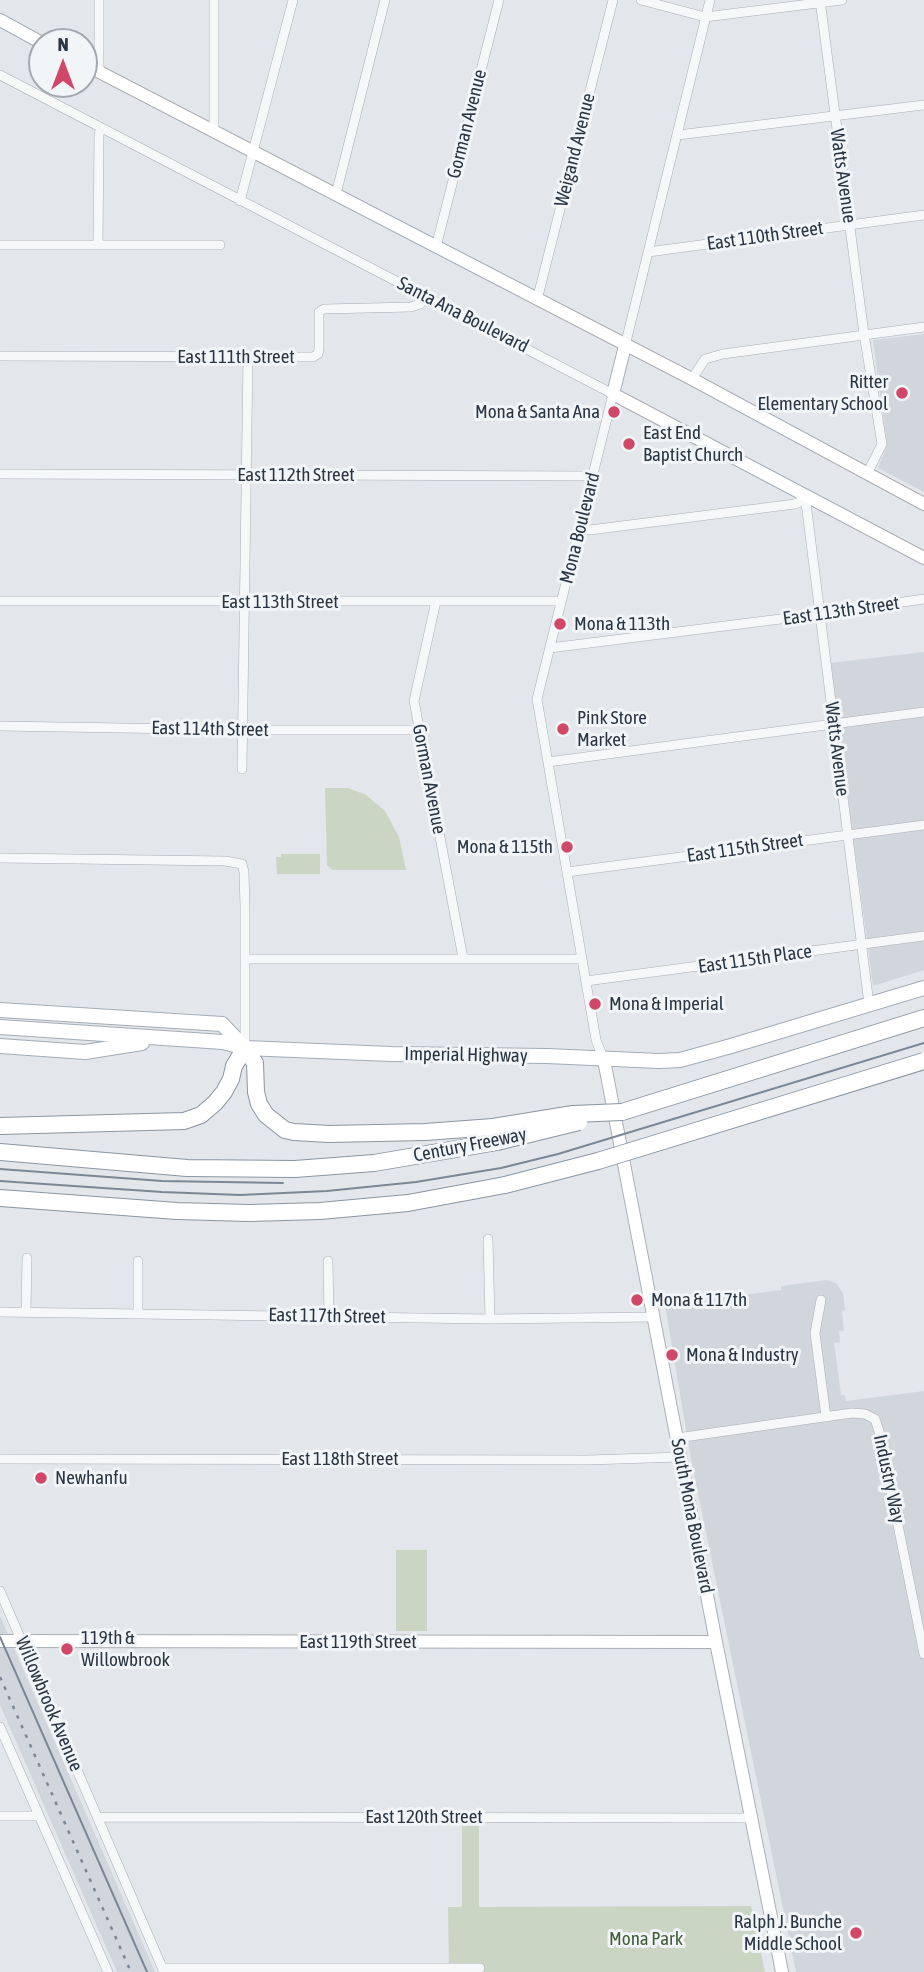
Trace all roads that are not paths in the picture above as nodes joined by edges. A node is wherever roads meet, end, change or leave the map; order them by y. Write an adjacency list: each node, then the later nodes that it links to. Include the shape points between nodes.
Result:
1 (99, 0): 14 (street)
2 (214, 0): 19 (street)
3 (293, 0): 21 (street)
4 (385, 0): 22 (street)
5 (499, 0): 29 (street, Gorman Avenue)
6 (613, 0): 32 (street, Weigand Avenue)
7 (641, 0): 11 (street)
8 (709, 0): 11 (street, Mona Boulevard)
9 (842, 0): 10 (street)
10 (820, 1): 11 (street); 17 (street, Watts Avenue)
11 (705, 16): 20 (street, Mona Boulevard)
12 (0, 19): 13 (street)
13 (28, 35)
14 (99, 72): 19 (street)
15 (0, 75): 18 (street, Santa Ana Boulevard)
16 (924, 105): 17 (street)
17 (835, 116): 20 (street); 25 (street, Watts Avenue)
18 (101, 128): 23 (street, Santa Ana Boulevard); 27 (street)
19 (214, 131): 21 (street)
20 (678, 135): 30 (street, Mona Boulevard)
21 (254, 152): 22 (street); 23 (street)
22 (336, 194): 29 (street)
23 (240, 201): 31 (street, Santa Ana Boulevard)
24 (924, 215): 25 (street, East 110th Street)
25 (850, 224): 30 (street, East 110th Street); 34 (street, Watts Avenue)
26 (0, 245): 27 (street)
27 (98, 245): 28 (street)
28 (220, 245)
29 (436, 247): 32 (street)
30 (648, 252): 35 (street, Mona Boulevard)
31 (427, 297): 37 (street, East 111th Street, via 411,307 324,309 319,312 318,354); 39 (street, Santa Ana Boulevard)
32 (537, 300): 35 (street)
33 (924, 327): 34 (street)
34 (864, 334): 38 (street, via 723,354 705,359); 41 (street, Watts Avenue, via 882,444)
35 (625, 345): 38 (street); 39 (street, Mona Boulevard)
36 (0, 356): 37 (street, East 111th Street)
37 (248, 356): 42 (street)
38 (692, 379): 41 (street)
39 (613, 394): 43 (street, Mona Boulevard); 44 (street, Santa Ana Boulevard)
40 (0, 474): 42 (street, East 112th Street)
41 (867, 474): 45 (street)
42 (247, 475): 43 (street, East 112th Street); 52 (street)
43 (593, 476): 46 (street, Mona Boulevard)
44 (805, 495): 46 (street, via 795,504); 47 (street, Santa Ana Boulevard); 53 (street, Watts Avenue)
45 (924, 503)
46 (580, 529): 51 (street, Mona Boulevard)
47 (924, 558)
48 (924, 599): 53 (street, East 113th Street)
49 (0, 601): 52 (street, East 113th Street)
50 (436, 601): 51 (street, East 113th Street); 52 (street, East 113th Street); 59 (street, Gorman Avenue, via 414,701)
51 (560, 601): 54 (street, Mona Boulevard)
52 (245, 602): 58 (street)
53 (820, 614): 54 (street, East 113th Street); 56 (street, Watts Avenue)
54 (550, 648): 60 (street, Mona Boulevard, via 537,699)
55 (924, 712): 56 (street)
56 (835, 725): 60 (street); 63 (street, Watts Avenue)
57 (0, 726): 58 (street, East 114th Street)
58 (244, 730): 59 (street, East 114th Street); 61 (street)
59 (421, 730): 68 (street, Gorman Avenue)
60 (548, 762): 65 (street, Mona Boulevard)
61 (242, 769)
62 (924, 825): 63 (street, East 115th Street)
63 (848, 834): 65 (street, East 115th Street); 67 (street, Watts Avenue)
64 (0, 858): 69 (street, via 242,864)
65 (567, 872): 70 (street, Mona Boulevard)
66 (924, 936): 67 (street, East 115th Place)
67 (862, 944): 71 (street, East 115th Place); 73 (street, Watts Avenue)
68 (463, 958): 69 (street); 70 (street)
69 (246, 959): 79 (street)
70 (581, 959): 71 (street, Mona Boulevard)
71 (586, 981): 80 (street, Mona Boulevard)
72 (924, 988): 73 (main road, Imperial Highway)
73 (869, 1004): 80 (main road, Imperial Highway, via 680,1060)
74 (0, 1010): 79 (main road, via 222,1024)
75 (924, 1018): 83 (highway, bridge, via 622,1112 573,1114)
76 (0, 1027): 77 (main road, Imperial Highway)
77 (168, 1038): 78 (main road, via 85,1052); 79 (main road, Imperial Highway)
78 (0, 1046)
79 (244, 1048): 80 (main road, Imperial Highway); 82 (highway, via 219,1098 201,1115 184,1121); 83 (highway, via 255,1063 259,1104 285,1130)
80 (604, 1060): 95 (street, South Mona Boulevard)
81 (924, 1061): 85 (highway, bridge, via 598,1161 408,1203 249,1213)
82 (0, 1126)
83 (495, 1134): 84 (highway, Century Freeway, via 374,1163 295,1169 187,1168)
84 (0, 1152)
85 (0, 1198)
86 (488, 1239): 96 (street)
87 (27, 1258): 91 (street)
88 (138, 1261): 93 (street)
89 (328, 1261): 94 (street)
90 (821, 1300): 97 (street, via 815,1333)
91 (26, 1311): 92 (street, East 117th Street); 93 (street, East 117th Street)
92 (0, 1312)
93 (138, 1314): 94 (street, East 117th Street)
94 (329, 1316): 96 (street, East 117th Street)
95 (654, 1317): 96 (street, East 117th Street); 98 (street, South Mona Boulevard)
96 (490, 1319)
97 (826, 1417): 98 (street, Industry Way); 105 (street, Industry Way, via 865,1413 877,1425)
98 (677, 1438): 99 (street, South Mona Boulevard)
99 (681, 1457): 100 (street, East 118th Street); 104 (street, South Mona Boulevard)
100 (0, 1459)
101 (0, 1591): 103 (street, Willowbrook Avenue)
102 (0, 1641): 103 (street, East 119th Street)
103 (23, 1641): 104 (street, East 119th Street); 109 (street, Willowbrook Avenue)
104 (716, 1642): 110 (street, South Mona Boulevard)
105 (924, 1654)
106 (0, 1727): 108 (street)
107 (0, 1816): 108 (street)
108 (38, 1816): 113 (street)
109 (97, 1817): 110 (street, East 120th Street); 112 (street, Willowbrook Avenue)
110 (751, 1818): 114 (street, South Mona Boulevard)
111 (480, 1968): 112 (street)
112 (163, 1970)
113 (108, 1972)
114 (782, 1972)

